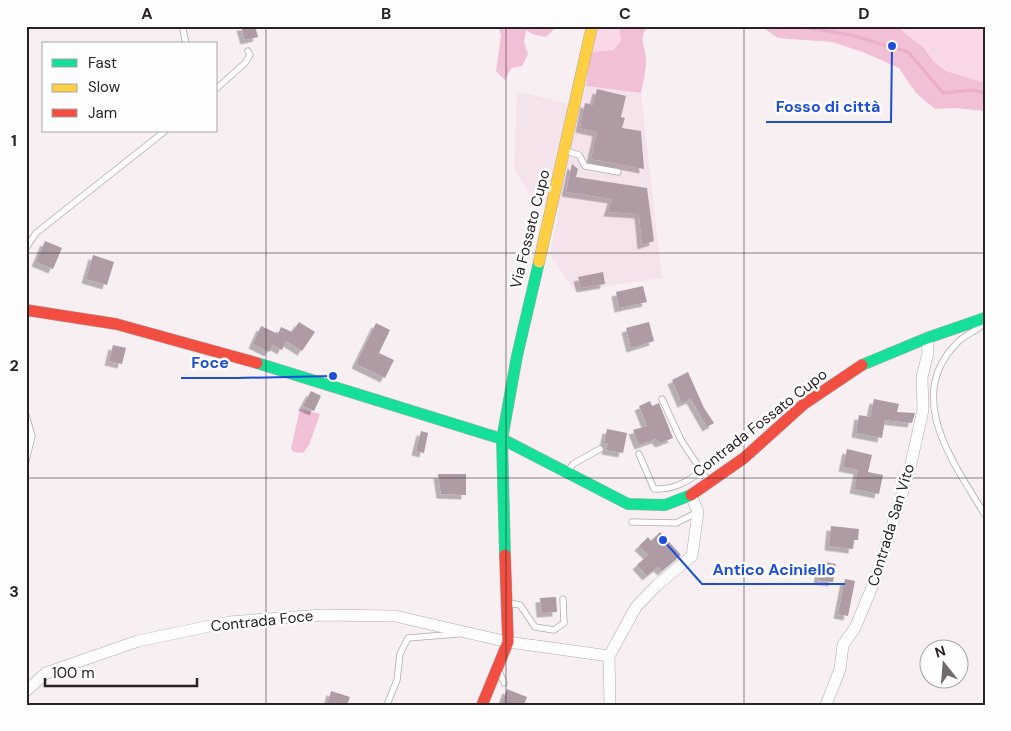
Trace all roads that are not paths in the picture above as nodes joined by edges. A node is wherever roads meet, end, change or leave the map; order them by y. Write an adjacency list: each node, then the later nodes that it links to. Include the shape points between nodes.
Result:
1 (592, 26): 7 (street, Via Fossato Cupo)
2 (183, 29): 3 (lane)
3 (186, 42)
4 (248, 50): 5 (lane, via 250,55 245,63)
5 (218, 87)
6 (164, 132): 9 (lane, via 36,233)
7 (564, 151): 8 (lane, via 579,155 585,166); 15 (street, Via Fossato Cupo, via 523,322)
8 (618, 172)
9 (26, 248)
10 (26, 310): 15 (street, Contrada Fossato Cupo, via 116,324 285,370)
11 (984, 318): 12 (street, Contrada Fossato Cupo); 24 (lane, via 981,326 958,342 942,362 933,388 934,410 942,440)
12 (927, 338): 21 (street, Contrada Fossato Cupo, via 864,364 804,404 744,458); 37 (street, Contrada San Vito, via 922,410 910,468 875,580 855,628 843,645 840,669)
13 (662, 399): 19 (lane, via 681,440)
14 (26, 415): 18 (lane, via 32,436)
15 (502, 439): 20 (street, Contrada Fossato Cupo); 27 (street)
16 (600, 450): 20 (lane, via 573,464)
17 (639, 454): 19 (lane, via 654,489 666,490)
18 (26, 461)
19 (702, 471): 21 (lane)
20 (567, 473): 22 (street, Contrada Fossato Cupo, via 628,504 665,505)
21 (710, 483): 22 (street, Contrada Fossato Cupo)
22 (691, 495): 23 (street, Contrada Fossato Cupo)
23 (698, 512): 25 (lane, via 676,524); 30 (street, via 692,556 636,607)
24 (985, 515)
25 (632, 522)
26 (564, 599): 27 (lane, via 564,623 554,630 535,627 520,605)
27 (507, 603): 29 (street)
28 (465, 634): 29 (street, Contrada Foce); 33 (street, Contrada Foce, via 395,616 322,615 229,622 129,644 46,673); 34 (lane, via 408,638 400,654 397,680)
29 (508, 642): 30 (street, Contrada Foce); 31 (street)
30 (608, 656): 36 (street)
31 (498, 666): 32 (lane); 35 (street)
32 (504, 683)
33 (26, 690)
34 (387, 705)
35 (482, 705)
36 (610, 705)
37 (826, 705)

